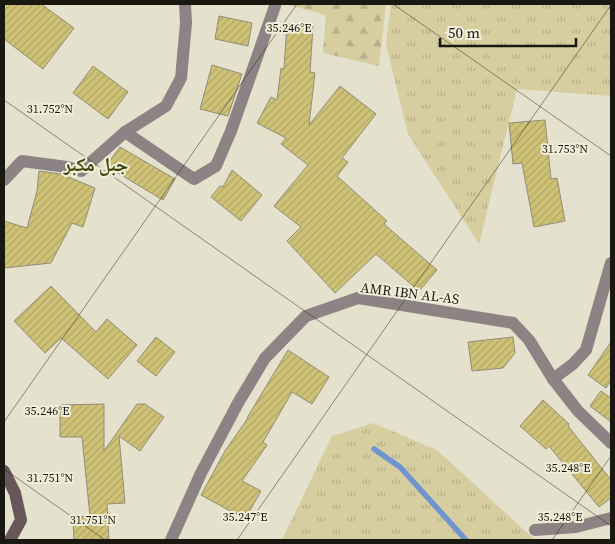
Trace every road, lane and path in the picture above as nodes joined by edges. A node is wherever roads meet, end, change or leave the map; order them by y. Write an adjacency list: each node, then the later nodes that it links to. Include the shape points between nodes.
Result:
1 (185, 4): 3 (street, via 181,78 166,106)
2 (276, 6): 3 (street, via 216,166 194,180)
3 (125, 132): 4 (street, via 81,171 22,161)
4 (4, 180)
5 (611, 263): 6 (street, via 586,350)
6 (553, 379): 7 (street, AMR IBN AL-AS, via 578,411); 12 (street, AMR IBN AL-AS, via 529,340 513,323 358,298 306,316 265,358 206,464)
7 (611, 443)
8 (4, 471): 11 (street, via 15,493 21,520)
9 (611, 518): 10 (street, via 576,527)
10 (535, 530)
11 (10, 540)
12 (171, 540)

